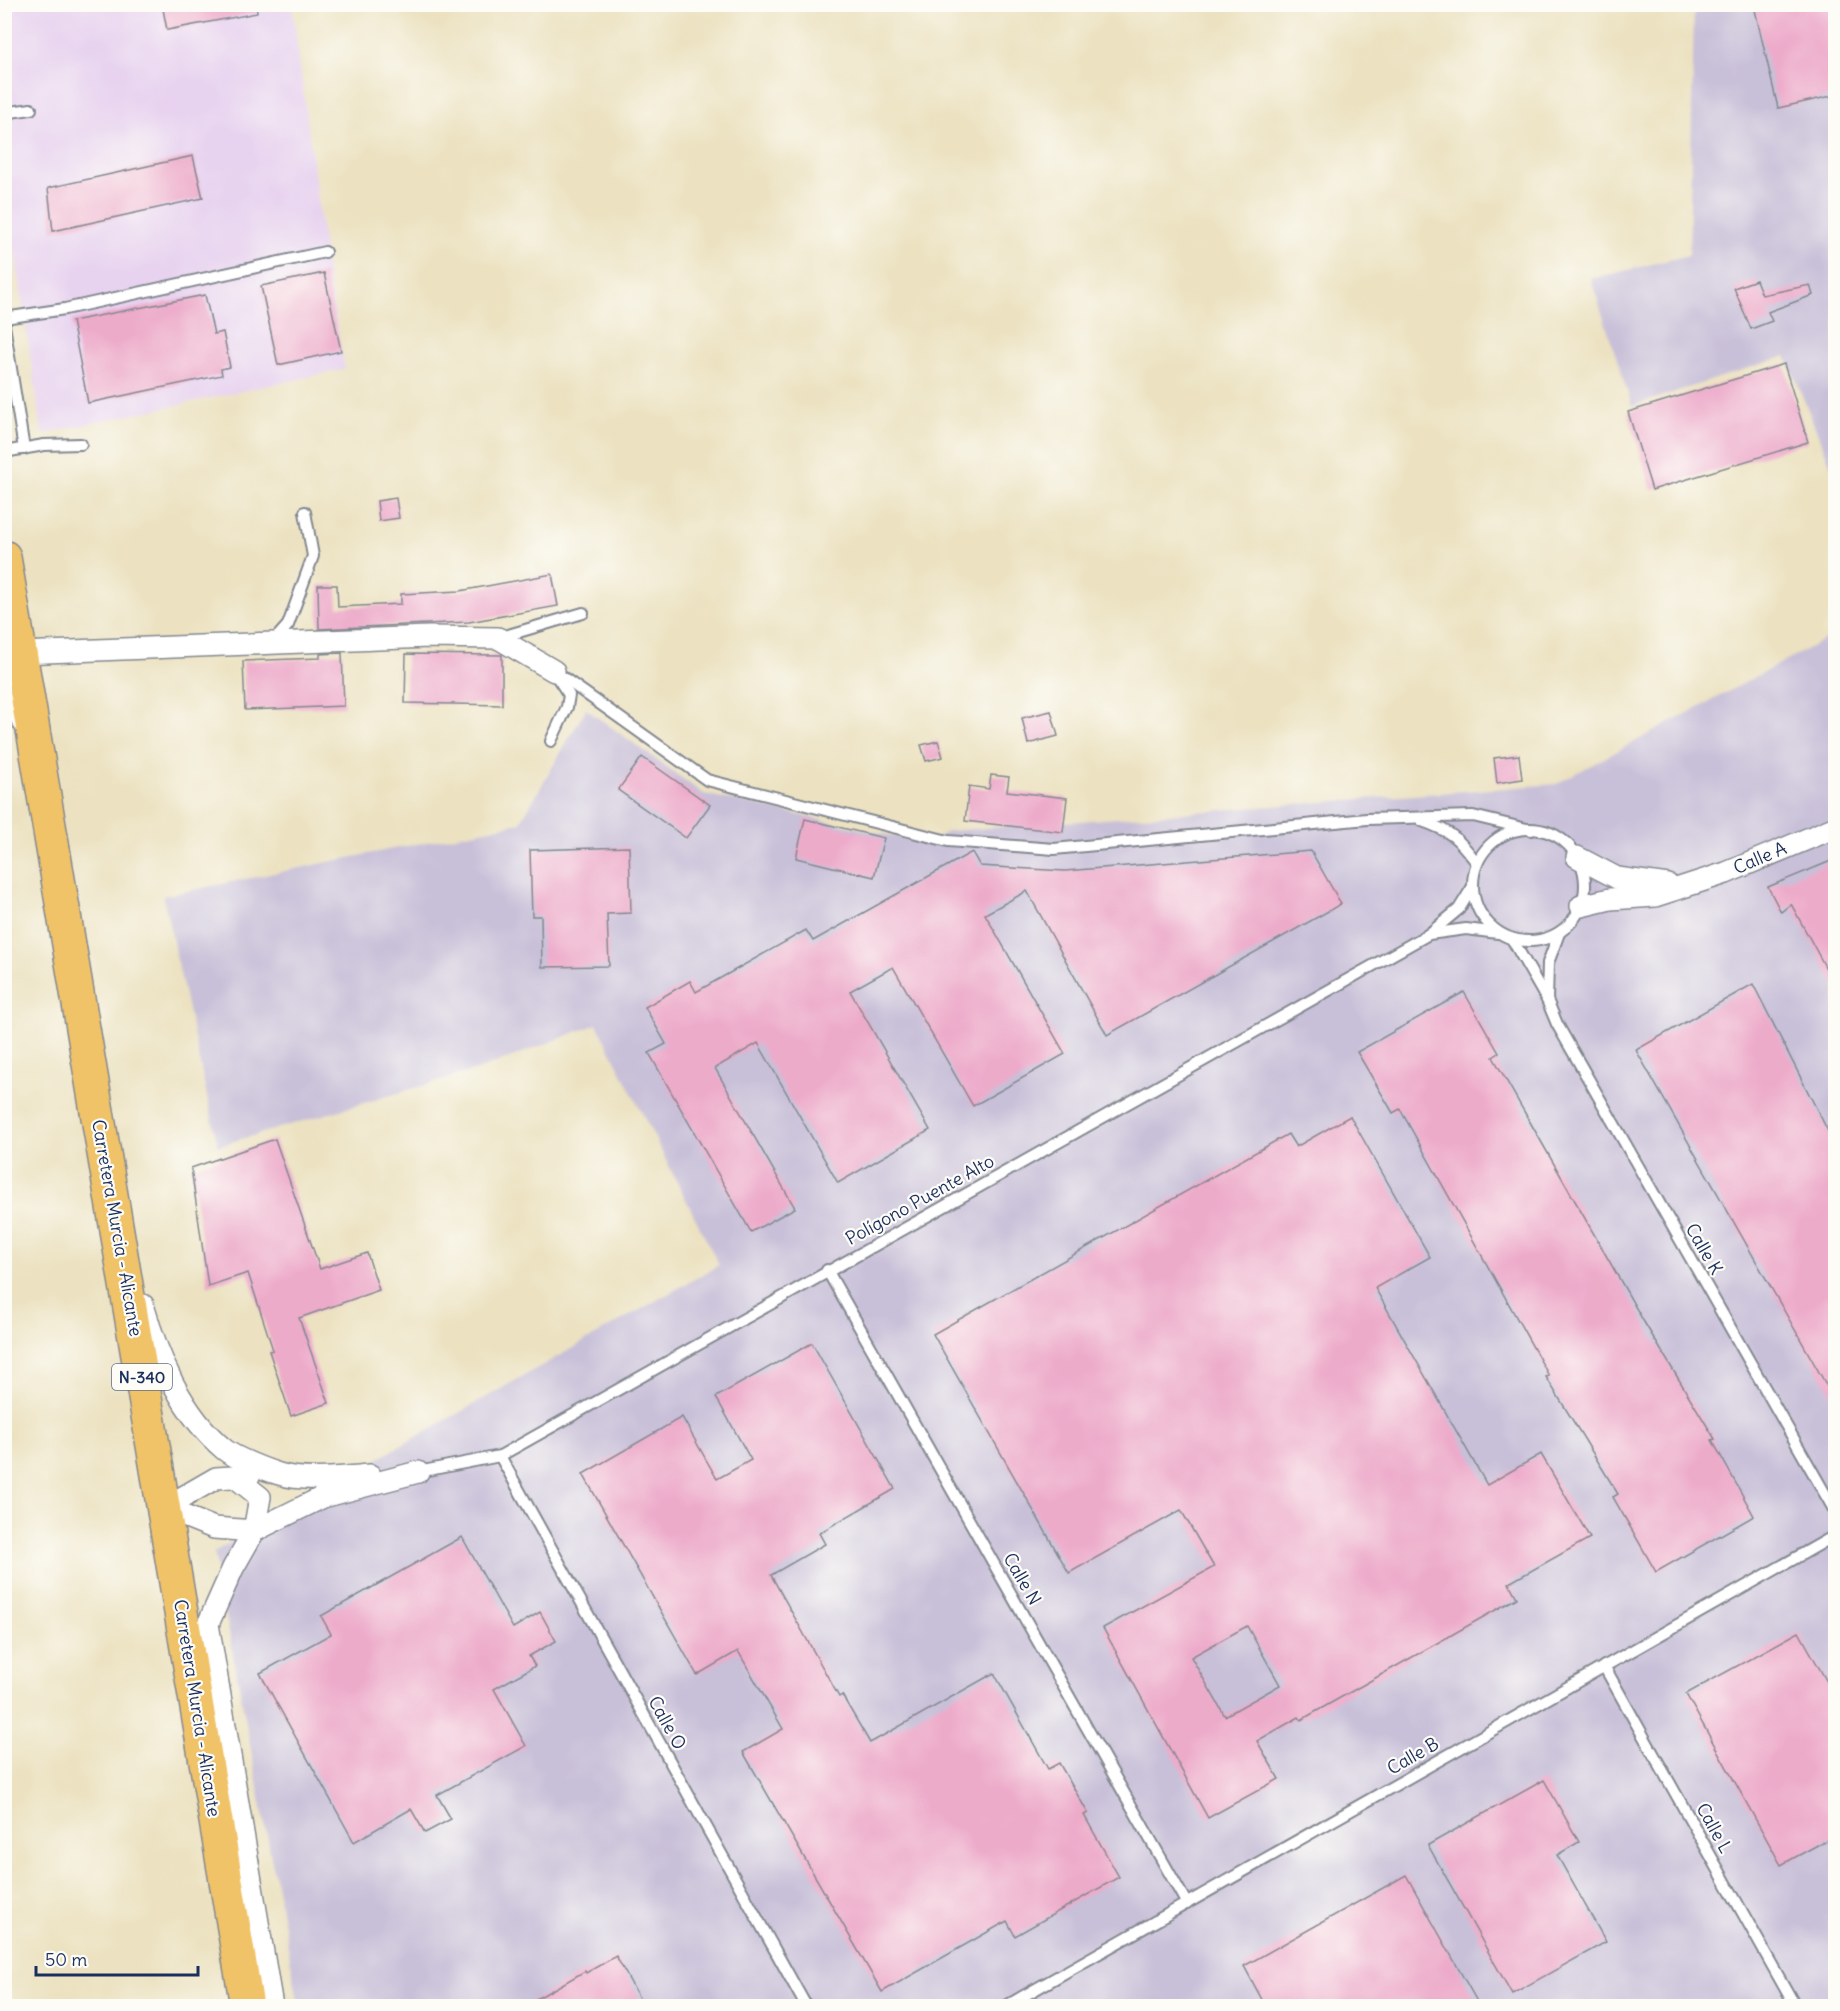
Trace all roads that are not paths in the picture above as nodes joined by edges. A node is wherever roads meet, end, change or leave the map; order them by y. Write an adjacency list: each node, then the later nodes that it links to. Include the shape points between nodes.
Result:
1 (31, 109): 2 (lane)
2 (4, 113)
3 (325, 252): 4 (lane, via 65,309)
4 (4, 318)
5 (4, 325): 7 (lane)
6 (81, 444): 7 (lane)
7 (24, 449): 8 (lane)
8 (4, 452)
9 (305, 512): 13 (lane, via 313,556 288,625)
10 (4, 557): 14 (highway, Carretera Murcia - Alicante / N-340)
11 (583, 613): 12 (lane)
12 (498, 638): 13 (street); 15 (street)
13 (272, 643): 14 (street)
14 (12, 659): 30 (highway, Carretera Murcia - Alicante / N-340, via 35,743)
15 (554, 671): 16 (lane, via 569,695); 17 (lane, via 707,780 948,841 1054,849 1367,819)
16 (551, 741)
17 (1416, 819): 19 (lane, via 1473,816); 21 (lane, via 1447,830)
18 (1836, 826): 22 (street, Calle A, via 1726,873)
19 (1531, 830): 20 (lane, via 1550,833); 21 (lane, Polígono Puente Alto, via 1499,838)
20 (1577, 857): 22 (street, via 1617,878); 24 (lane, via 1585,890)
21 (1477, 863): 23 (lane, Polígono Puente Alto)
22 (1683, 886): 24 (street, Calle A, via 1655,896 1610,899)
23 (1472, 888): 25 (lane, Polígono Puente Alto, via 1480,913); 27 (lane, Polígono Puente Alto, via 1459,909)
24 (1581, 906): 26 (lane)
25 (1498, 933): 27 (lane, Polígono Puente Alto, via 1466,929); 28 (lane, Polígono Puente Alto)
26 (1559, 933): 28 (lane, Polígono Puente Alto, via 1544,939); 29 (lane, via 1548,963)
27 (1429, 934): 31 (lane, Polígono Puente Alto)
28 (1512, 939): 29 (lane, Calle K)
29 (1547, 1000): 37 (lane, Calle K)
30 (113, 1206): 34 (street, via 153,1339 184,1405 225,1451); 36 (highway, Carretera Murcia - Alicante / N-340)
31 (827, 1270): 32 (lane, Polígono Puente Alto); 41 (lane, Calle N)
32 (500, 1456): 33 (lane, Polígono Puente Alto); 44 (lane, Calle O)
33 (418, 1472): 34 (street, via 333,1478); 38 (street, via 323,1497)
34 (280, 1475): 35 (street)
35 (235, 1477): 36 (street, via 216,1478); 38 (street, via 260,1497)
36 (164, 1508): 38 (street, via 214,1528); 42 (highway, Carretera Murcia - Alicante / N-340)
37 (1836, 1514)
38 (254, 1531): 43 (street, via 208,1624)
39 (1836, 1535): 40 (lane, Calle B)
40 (1604, 1666): 41 (lane, Calle B); 46 (lane, Calle L)
41 (1187, 1904): 45 (lane, Calle B)
42 (247, 2007)
43 (272, 2007)
44 (806, 2007)
45 (1006, 2007)
46 (1795, 2007)

